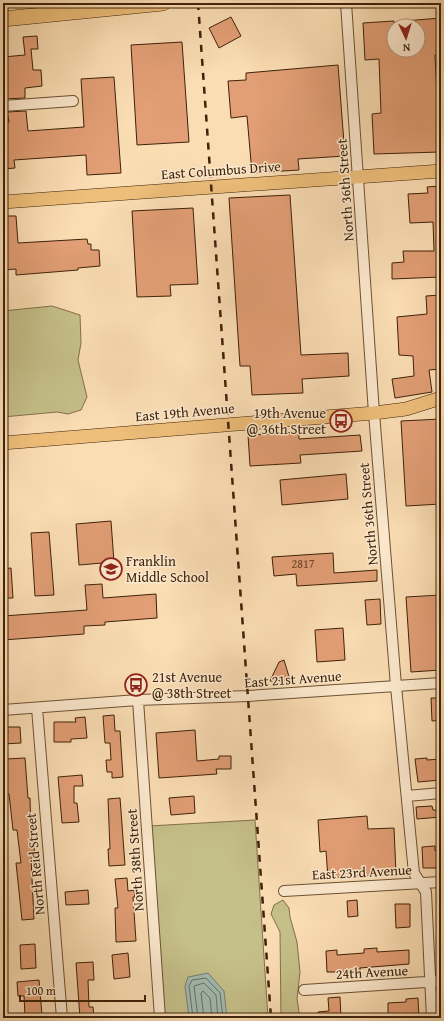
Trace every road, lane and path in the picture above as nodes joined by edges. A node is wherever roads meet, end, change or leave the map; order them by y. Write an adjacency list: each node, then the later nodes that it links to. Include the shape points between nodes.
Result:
1 (163, 3): 3 (highway)
2 (346, 3): 7 (street, North 36th Street)
3 (3, 20)
4 (73, 101): 5 (street)
5 (3, 106)
6 (441, 171): 7 (main road, East Columbus Drive)
7 (358, 177): 8 (main road, East Columbus Drive); 10 (street, North 36th Street)
8 (3, 202)
9 (441, 398): 10 (main road, East 19th Avenue, via 406,409)
10 (374, 413): 11 (main road, East 19th Avenue); 13 (street, North 36th Street)
11 (3, 443)
12 (441, 683): 13 (street, East 21st Avenue)
13 (396, 686): 14 (street, East 21st Avenue); 18 (street, North 36th Street)
14 (138, 700): 15 (street, East 21st Avenue); 26 (street, North 38th Street)
15 (37, 708): 16 (street, East 21st Avenue); 25 (street, North Reid Street)
16 (3, 710)
17 (441, 793): 18 (street)
18 (407, 796): 20 (street, North 36th Street, via 414,873)
19 (441, 882): 20 (street, East 23rd Avenue)
20 (420, 883): 21 (street, East 23rd Avenue); 23 (street, North 36th Street, via 426,892)
21 (284, 891)
22 (441, 981): 23 (street, 24th Avenue)
23 (430, 982): 24 (street, 24th Avenue); 27 (street, North 36th Street)
24 (304, 990)
25 (62, 1018)
26 (160, 1018)
27 (432, 1018)

